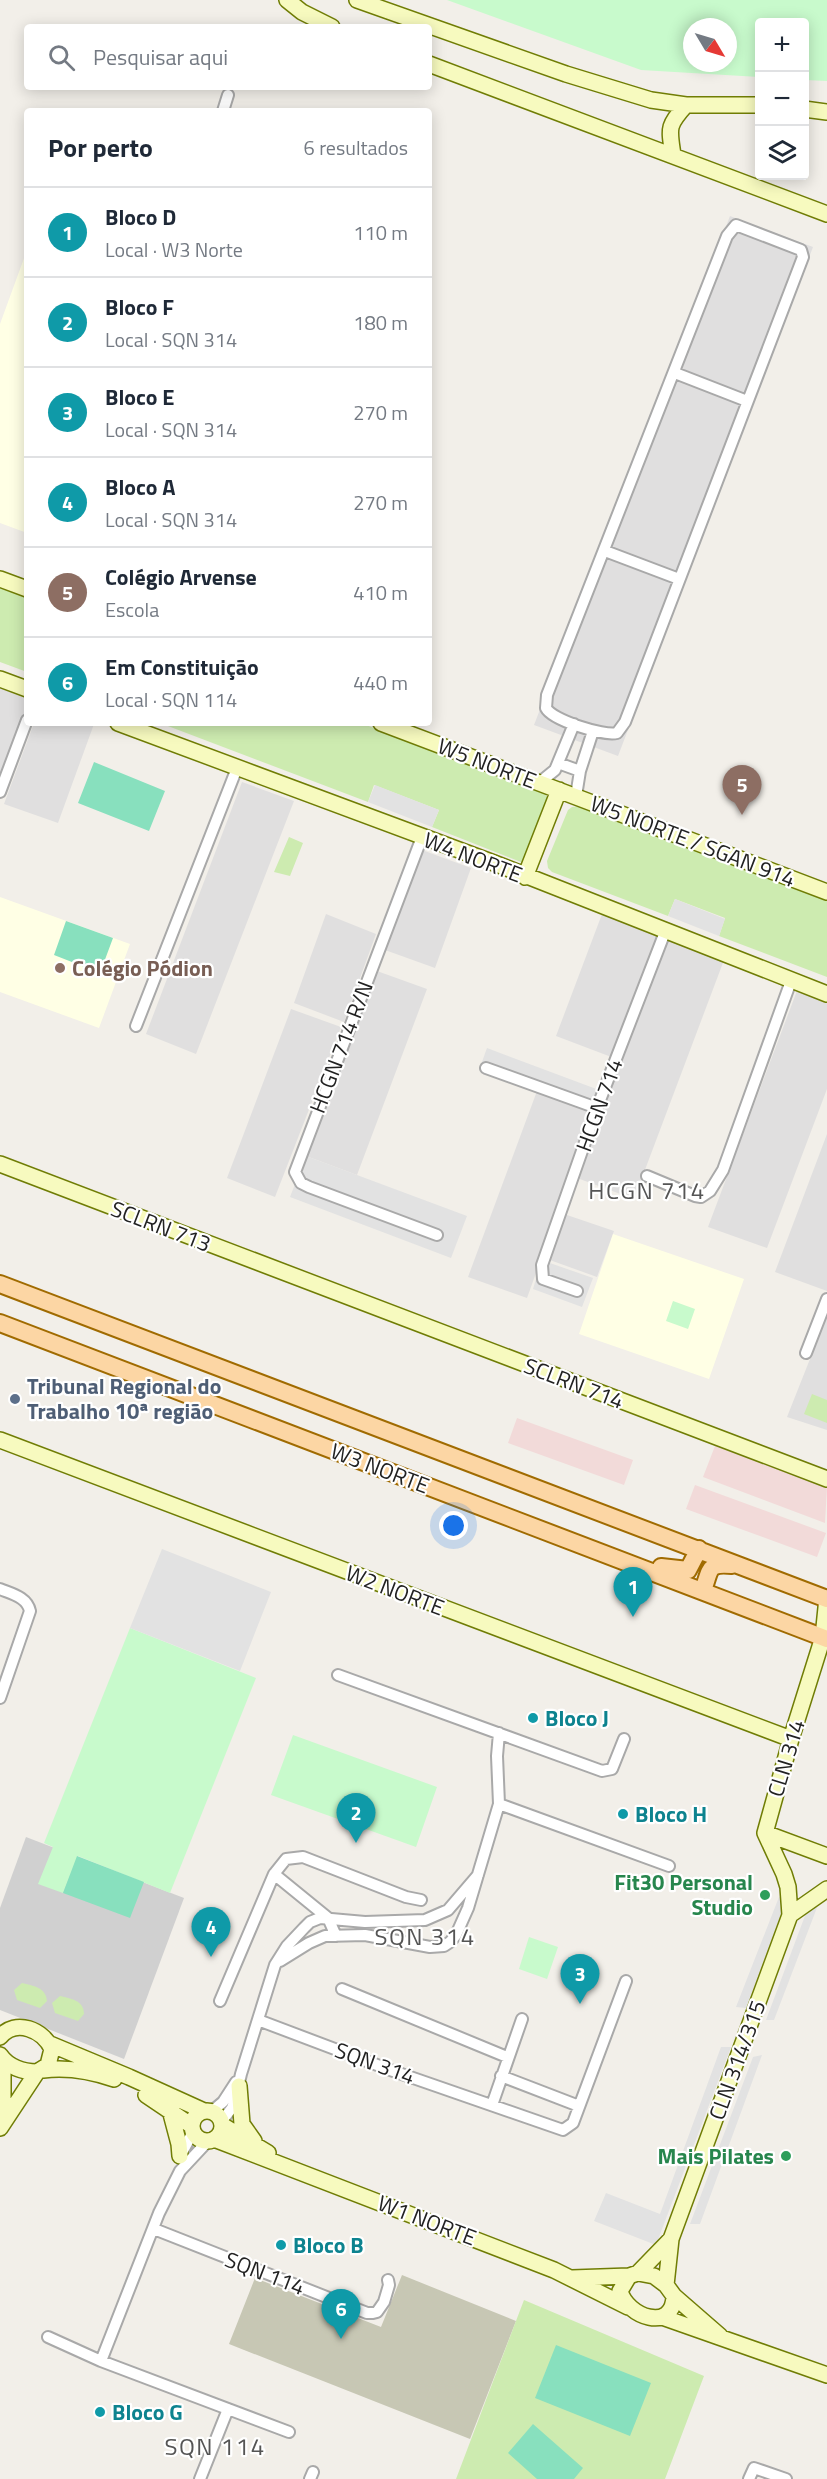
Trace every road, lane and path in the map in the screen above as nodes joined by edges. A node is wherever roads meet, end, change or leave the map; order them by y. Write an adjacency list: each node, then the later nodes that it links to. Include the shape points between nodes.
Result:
1 (287, 0): 3 (street)
2 (357, 0): 4 (street)
3 (326, 24)
4 (425, 24)
5 (432, 27): 8 (street, via 566,74 651,100)
6 (432, 65): 13 (street)
7 (228, 95): 10 (street)
8 (686, 105): 9 (street); 13 (street, via 672,121)
9 (755, 105)
10 (224, 108)
11 (809, 110): 12 (street)
12 (827, 112)
13 (673, 155): 14 (street)
14 (827, 214)
15 (675, 373): 16 (street); 16 (street, via 733,226 801,250 803,257); 17 (street)
16 (747, 401): 19 (street)
17 (605, 551): 19 (street); 23 (street, via 545,702 550,714)
18 (0, 579): 20 (street)
19 (679, 579): 27 (street, via 623,727 612,734)
20 (24, 588)
21 (0, 679): 22 (street)
22 (24, 688)
23 (574, 724): 27 (street); 28 (street)
24 (25, 726): 33 (street)
25 (126, 726): 29 (street, W4 NORTE)
26 (389, 726): 31 (street, W5 NORTE)
27 (593, 730): 30 (street)
28 (558, 763): 30 (street); 31 (street)
29 (237, 768): 35 (street, W4 NORTE); 41 (street)
30 (580, 771): 34 (street)
31 (539, 783): 32 (street, W5 NORTE)
32 (559, 790): 34 (street, W5 NORTE / SGAN 914); 36 (street)
33 (0, 792)
34 (576, 796): 37 (street, W5 NORTE / SGAN 914)
35 (422, 837): 36 (street, W4 NORTE); 46 (street, HCGN 714 R/N, via 295,1172 309,1187)
36 (525, 877): 38 (street, W4 NORTE)
37 (827, 892)
38 (665, 932): 39 (street, W4 NORTE); 43 (street, HCGN 714)
39 (791, 981): 40 (street, W4 NORTE); 45 (street, via 723,1170 710,1191 695,1196)
40 (827, 994)
41 (136, 1026)
42 (486, 1068): 43 (street)
43 (597, 1108): 49 (street, HCGN 714, via 542,1265 543,1279)
44 (0, 1164): 48 (street, SCLRN 713)
45 (647, 1176)
46 (437, 1235)
47 (0, 1284): 55 (main road, W3 NORTE)
48 (321, 1288): 54 (street, SCLRN 714)
49 (577, 1291)
50 (827, 1299): 52 (street)
51 (0, 1323): 56 (main road, W3 NORTE)
52 (806, 1353)
53 (0, 1440): 66 (street, W2 NORTE)
54 (827, 1479)
55 (699, 1549): 56 (main road, via 688,1570); 57 (main road, W3 NORTE)
56 (628, 1562): 59 (main road, W3 NORTE)
57 (745, 1566): 59 (main road, via 717,1564); 60 (main road, W3 NORTE)
58 (0, 1589): 63 (street, via 23,1599 30,1611)
59 (703, 1590): 61 (main road, W3 NORTE)
60 (827, 1599): 61 (street, CLN 314)
61 (825, 1638): 66 (street, CLN 314)
62 (338, 1676): 64 (street)
63 (0, 1698)
64 (499, 1733): 65 (street, via 602,1771 612,1769); 67 (street)
65 (624, 1739)
66 (791, 1739): 68 (street, CLN 314)
67 (499, 1804): 70 (street); 72 (street)
68 (765, 1833): 69 (street); 77 (street, via 786,1880)
69 (827, 1856)
70 (669, 1866)
71 (274, 1874): 74 (street); 75 (street, via 286,1859 303,1857); 88 (street)
72 (478, 1875): 76 (street); 81 (street)
73 (827, 1889): 77 (street)
74 (302, 1898): 78 (street); 79 (street)
75 (422, 1900)
76 (448, 1910): 80 (street, via 416,1921); 81 (street)
77 (790, 1915): 111 (street, CLN 314/315)
78 (328, 1918): 79 (street); 80 (street); 83 (street)
79 (310, 1922): 84 (street); 85 (street)
80 (365, 1922): 82 (street)
81 (462, 1924): 82 (street, via 450,1942 437,1947)
82 (365, 1935): 83 (street)
83 (336, 1936): 84 (street)
84 (317, 1938): 85 (street)
85 (275, 1965): 90 (street)
86 (626, 1981): 101 (street, SQN 314)
87 (342, 1989): 95 (street)
88 (220, 2001)
89 (522, 2019): 95 (street)
90 (258, 2020): 99 (street); 100 (street, SQN 314)
91 (0, 2022): 92 (street)
92 (16, 2027): 93 (street); 94 (street, W1 NORTE, via 39,2033)
93 (0, 2037)
94 (50, 2044): 97 (street, via 52,2057); 103 (street, W1 NORTE)
95 (507, 2057): 98 (street)
96 (2, 2058): 97 (street, via 18,2069); 104 (street)
97 (40, 2071): 102 (street, via 61,2068 107,2077); 104 (street)
98 (501, 2076): 100 (street); 101 (street)
99 (240, 2080): 103 (street, via 232,2108); 107 (street, via 242,2124)
100 (492, 2105): 101 (street, SQN 314, via 563,2130 573,2123)
101 (579, 2106)
102 (170, 2110): 105 (street); 108 (street)
103 (215, 2118): 105 (street, via 198,2115); 106 (street, via 221,2131); 107 (street, W1 NORTE)
104 (1, 2124)
105 (193, 2129): 106 (street, via 202,2140); 108 (street)
106 (211, 2140): 108 (street); 109 (street, W1 NORTE)
107 (260, 2148): 109 (street, W1 NORTE)
108 (180, 2164): 110 (street)
109 (282, 2164): 113 (street, W1 NORTE)
110 (154, 2229): 114 (street, SQN 114, via 366,2313 377,2312 381,2307); 120 (street)
111 (671, 2239): 112 (street, CLN 314/315); 115 (street, CLN 314/315)
112 (634, 2275): 113 (street, W1 NORTE); 115 (street, via 654,2276); 116 (street, via 620,2291)
113 (572, 2278): 116 (street, W1 NORTE)
114 (387, 2280)
115 (670, 2291): 117 (street, via 670,2311); 118 (street)
116 (628, 2307): 117 (street, via 641,2315)
117 (662, 2317): 118 (street)
118 (720, 2336): 121 (street)
119 (48, 2337): 120 (street)
120 (100, 2361): 122 (street)
121 (827, 2375)
122 (228, 2409): 123 (street); 124 (street)
123 (289, 2432)
124 (200, 2479)
125 (749, 2479): 126 (street, via 754,2468)
126 (786, 2479)

